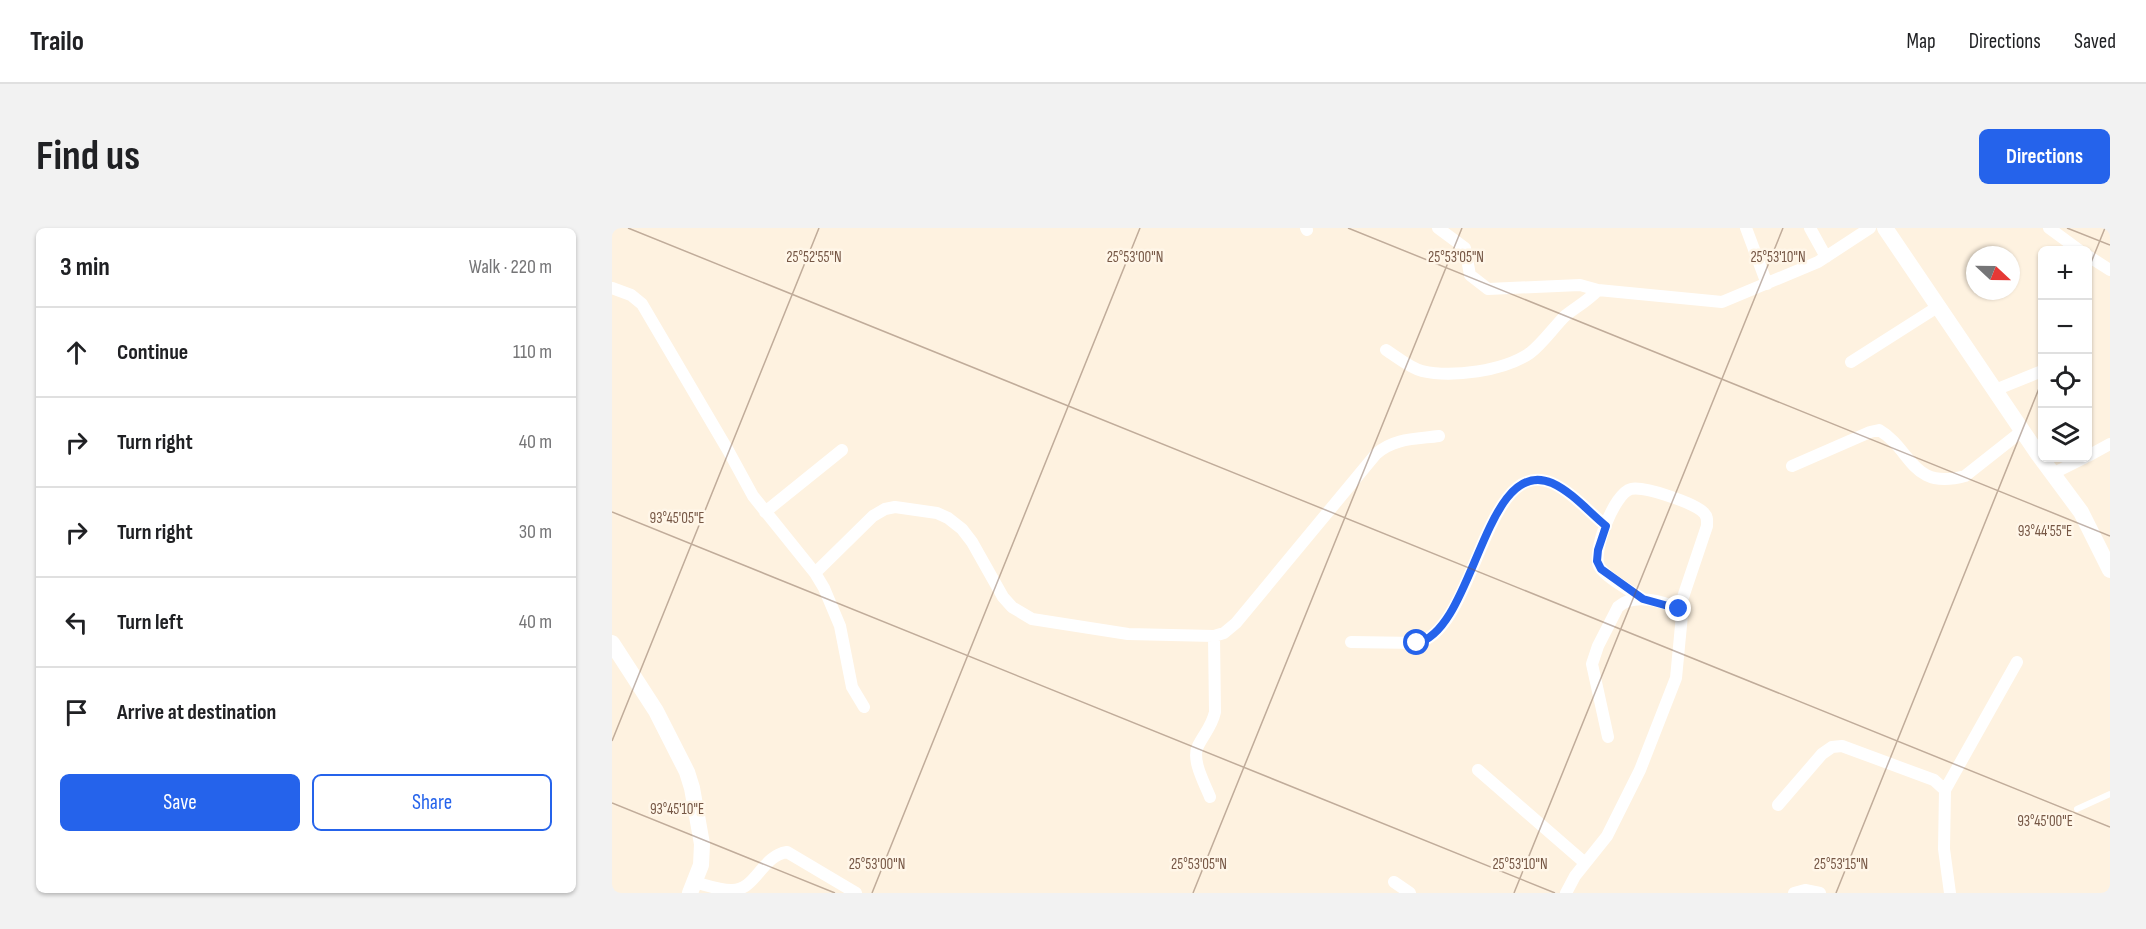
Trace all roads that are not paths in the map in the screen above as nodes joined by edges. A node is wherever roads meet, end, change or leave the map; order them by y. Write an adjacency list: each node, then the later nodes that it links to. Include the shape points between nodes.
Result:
1 (1438, 228): 13 (street, via 1466,248 1470,275 1488,289 1580,285)
2 (1746, 228): 11 (street)
3 (1810, 228): 8 (street)
4 (1870, 228): 8 (street)
5 (1885, 228): 14 (street)
6 (2049, 228): 7 (street)
7 (2074, 246)
8 (1826, 257): 11 (street)
9 (2092, 259): 10 (street)
10 (2110, 270)
11 (1767, 284): 13 (street, via 1722,302)
12 (612, 288): 27 (street, via 642,304)
13 (1598, 290): 15 (street, via 1530,352 1488,370 1420,371)
14 (1938, 306): 16 (street); 18 (street)
15 (1386, 350)
16 (1851, 362)
17 (2038, 373): 18 (street)
18 (1995, 390): 19 (street)
19 (2022, 430): 25 (street, via 1965,476 1953,479 1918,471 1879,430); 26 (street)
20 (1439, 436): 33 (street, via 1395,441 1381,449 1236,623)
21 (2110, 444): 23 (street)
22 (842, 450): 27 (street)
23 (2092, 454)
24 (2076, 462): 26 (street)
25 (1792, 466)
26 (2052, 474): 29 (street, via 2081,512)
27 (765, 512): 30 (street)
28 (1606, 526): 31 (street, via 1598,550 1601,569); 32 (street, via 1616,500 1631,489 1682,501 1707,516); 34 (street, via 1550,482 1525,482 1511,491 1500,508 1458,602 1433,636 1417,643)
29 (2110, 570)
30 (815, 573): 33 (street, via 885,509 937,513 962,529 1002,597 1026,616 1128,634); 37 (street, via 840,626 852,687)
31 (1643, 599): 32 (street); 38 (street, via 1618,607 1592,664)
32 (1679, 609): 45 (street, via 1682,615 1676,678 1640,771 1606,836)
33 (1214, 636): 42 (street, via 1215,712 1196,749)
34 (1351, 642)
35 (612, 643): 47 (street, via 656,711 687,772 702,844 701,865)
36 (2018, 662): 40 (street)
37 (864, 707)
38 (1608, 737)
39 (1478, 770): 45 (street)
40 (1945, 790): 43 (street, via 1934,780 1842,746 1822,754); 53 (street, via 1944,849)
41 (2110, 795): 44 (lane)
42 (1210, 797)
43 (1778, 805)
44 (2077, 809)
45 (1585, 863): 50 (street)
46 (1394, 882): 49 (street)
47 (692, 887): 48 (street, via 741,889 768,860 787,852)
48 (856, 893)
49 (1410, 893)
50 (1566, 893)
51 (1794, 893): 52 (street)
52 (1820, 893)
53 (1950, 893)

